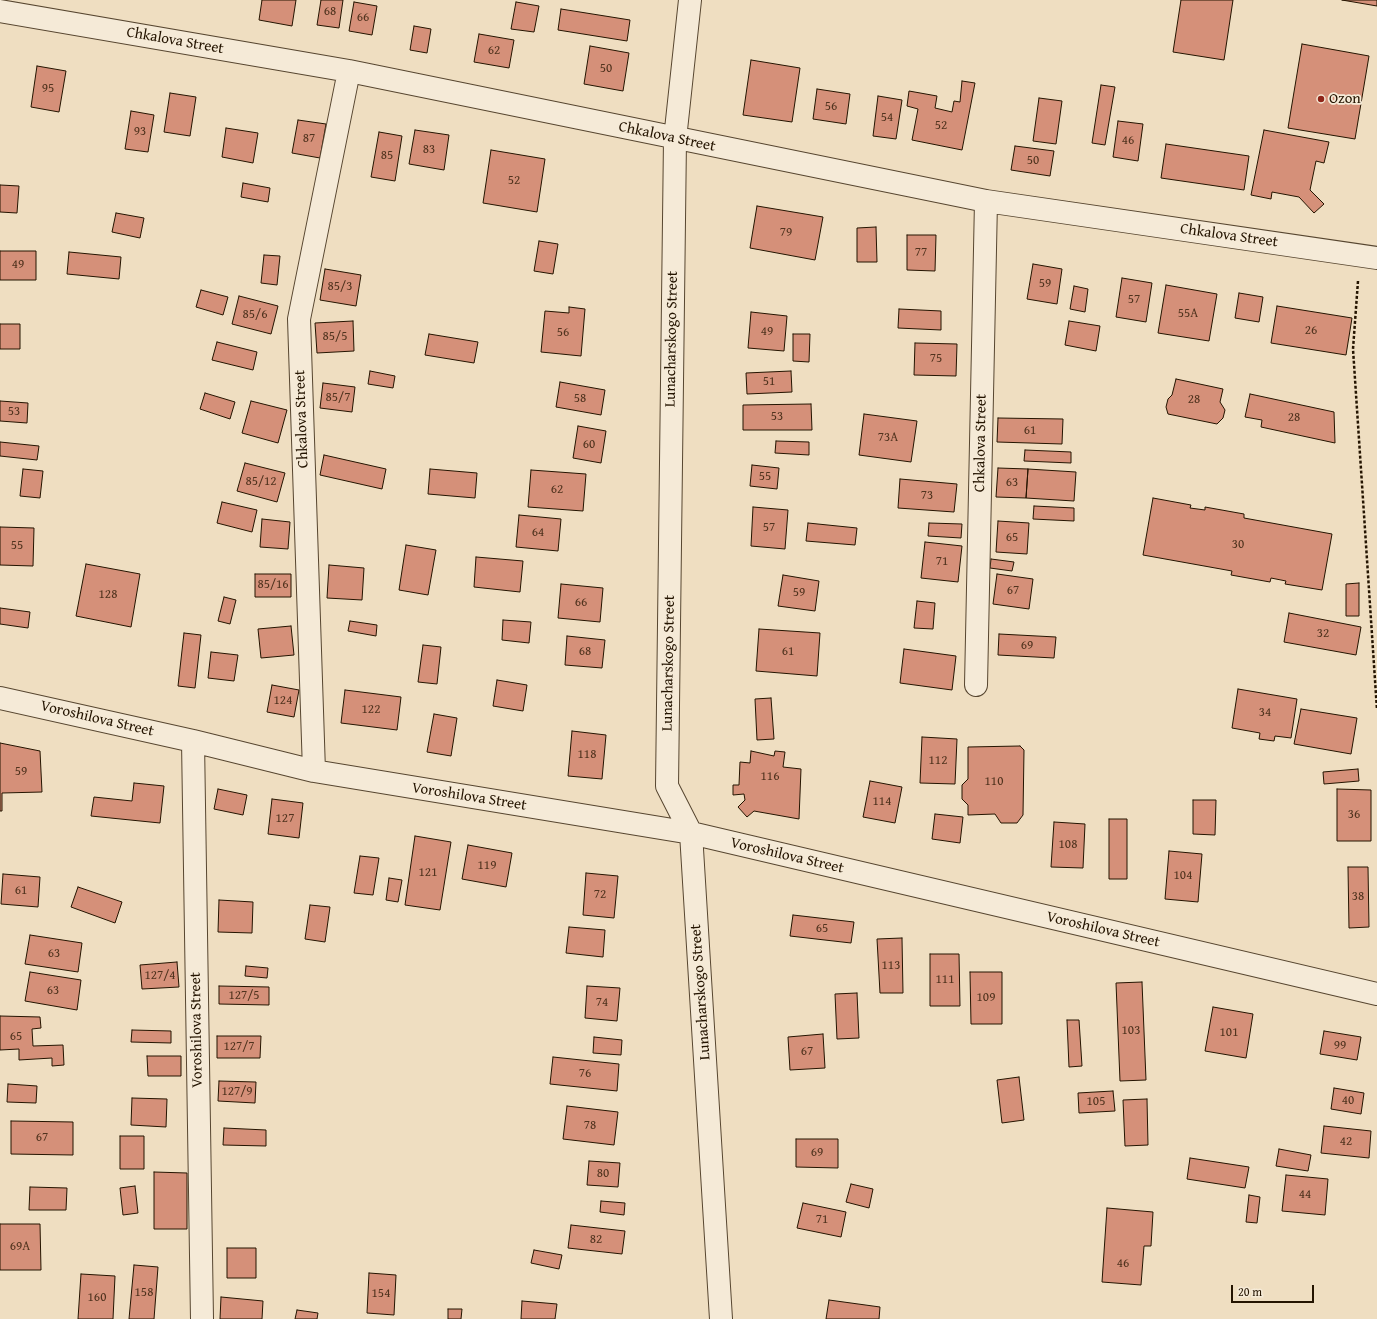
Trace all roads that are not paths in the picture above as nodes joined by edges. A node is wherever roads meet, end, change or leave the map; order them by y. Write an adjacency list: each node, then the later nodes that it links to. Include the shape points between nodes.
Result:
1 (690, 0): 4 (street, Lunacharskogo Street)
2 (0, 11): 3 (street, Chkalova Street)
3 (349, 71): 4 (street, Chkalova Street); 10 (street, Chkalova Street, via 299,319)
4 (674, 139): 5 (street, Chkalova Street); 11 (street, Lunacharskogo Street, via 667,786)
5 (986, 201): 6 (street, Chkalova Street); 7 (street, Chkalova Street)
6 (1369, 256)
7 (976, 685)
8 (0, 698): 9 (street, Voroshilova Street)
9 (193, 741): 10 (street, Voroshilova Street); 13 (street, Voroshilova Street)
10 (314, 771): 11 (street, Voroshilova Street)
11 (691, 833): 12 (street, Voroshilova Street); 14 (street, Lunacharskogo Street)
12 (1377, 994)
13 (202, 1319)
14 (721, 1319)

